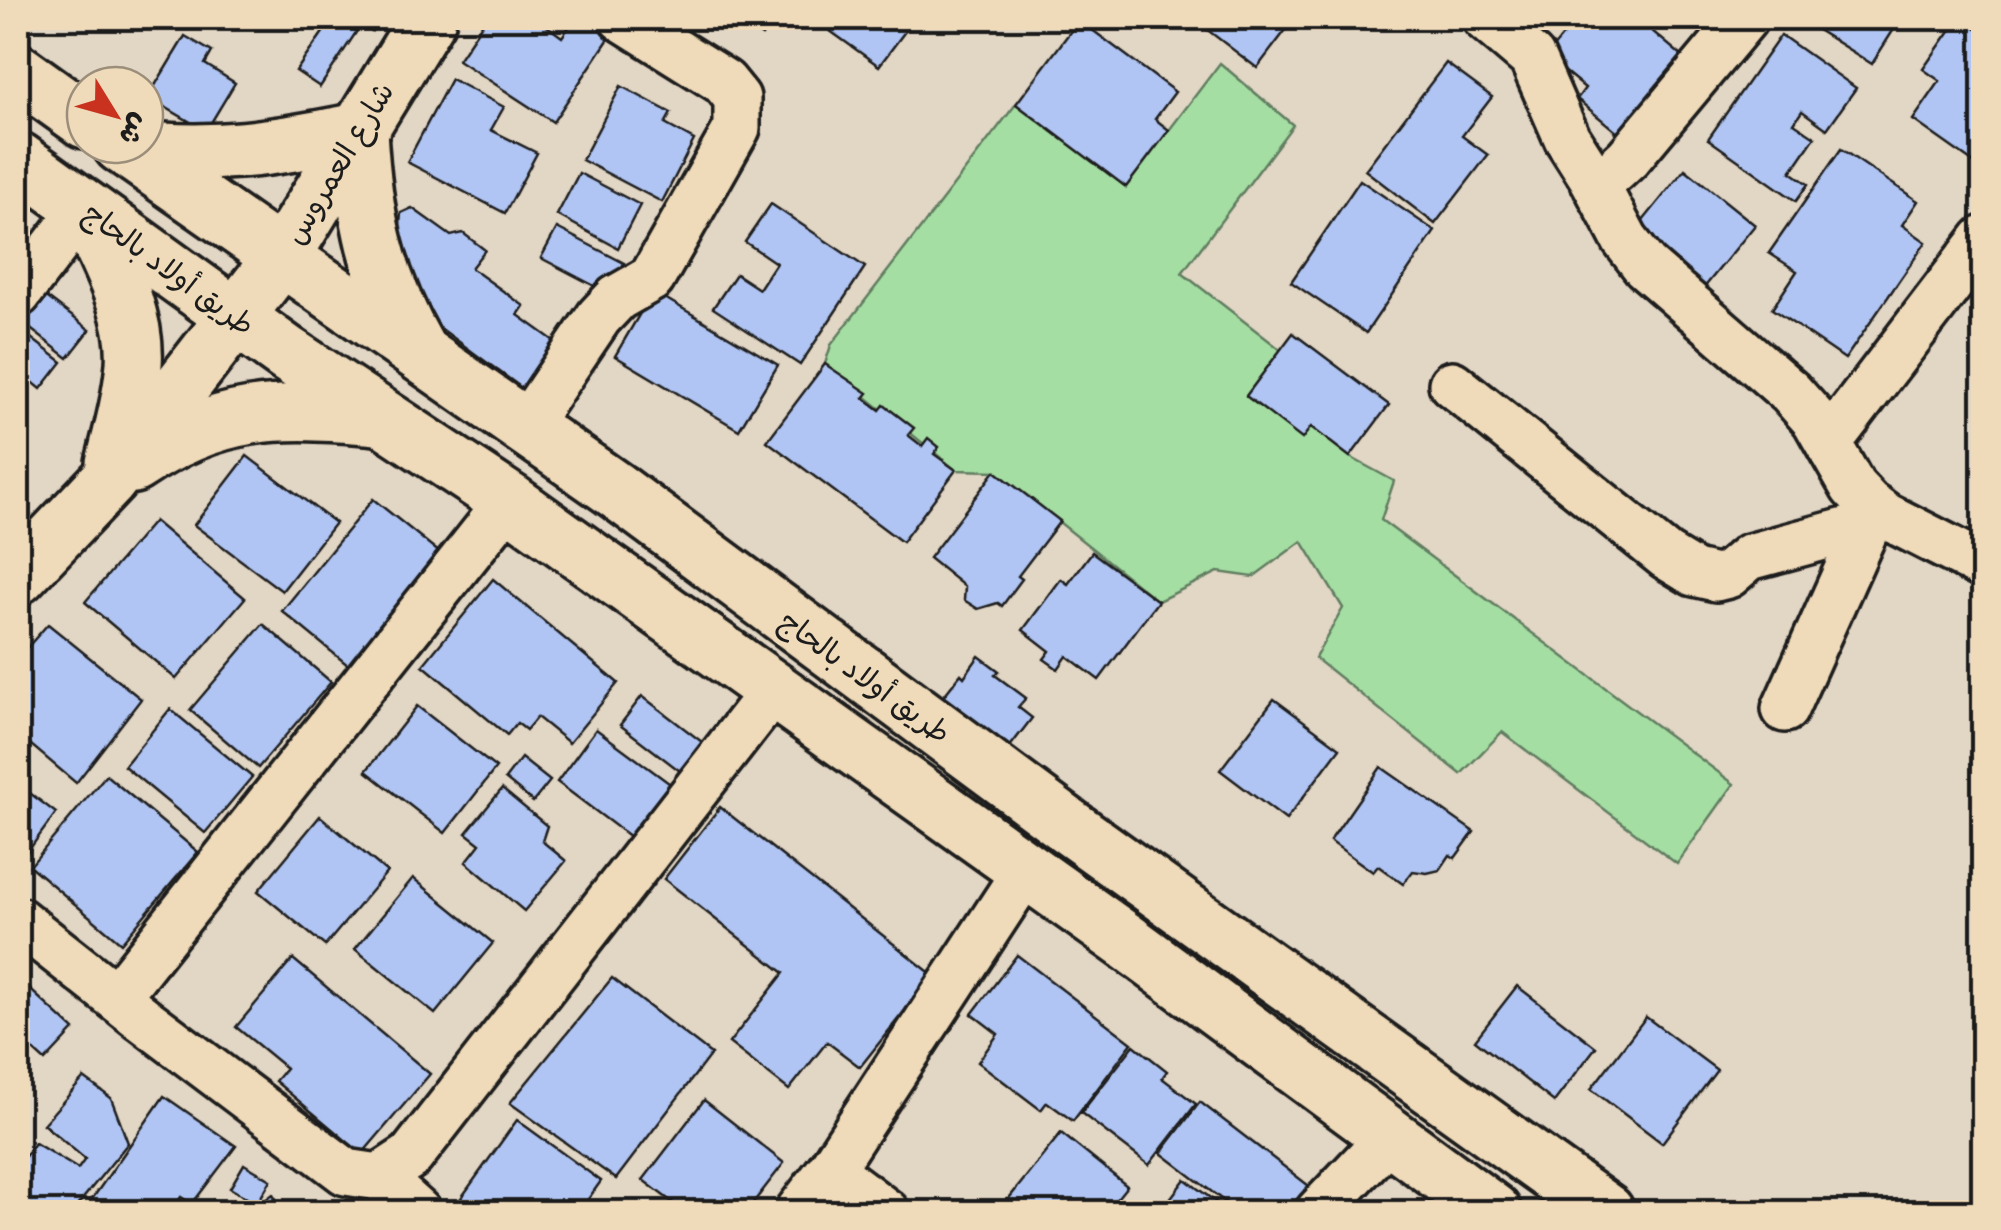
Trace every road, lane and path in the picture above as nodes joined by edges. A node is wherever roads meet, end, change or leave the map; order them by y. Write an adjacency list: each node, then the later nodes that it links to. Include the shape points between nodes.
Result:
1 (428, 18): 7 (main road, شارع العمروس)
2 (622, 18): 20 (street, via 724,82 737,98 737,128 652,278 599,317)
3 (1485, 18): 11 (street, via 1532,58)
4 (1745, 18): 11 (street, via 1628,158)
5 (18, 72): 6 (main road, طريق أولاد بالحاج)
6 (65, 105)
7 (359, 131): 8 (main road, via 238,152); 14 (main road, شارع العمروس); 17 (main road, via 371,236 394,308)
8 (165, 150)
9 (18, 160): 12 (main road, طريق أولاد بالحاج)
10 (150, 165): 14 (main road, طريق أولاد بالحاج)
11 (1593, 179): 21 (street, via 1644,266 1790,392)
12 (84, 208): 15 (street); 16 (main road, طريق أولاد بالحاج); 22 (main road, via 125,304 134,345 126,416)
13 (1984, 238): 21 (street)
14 (282, 257): 16 (main road, شارع العمروس); 17 (main road, طريق أولاد بالحاج)
15 (18, 294)
16 (235, 318): 19 (main road, طريق أولاد بالحاج); 22 (main road, شارع العمروس)
17 (420, 354): 20 (main road, طريق أولاد بالحاج)
18 (1452, 384): 24 (street, via 1694,573 1728,575 1749,558)
19 (378, 417): 22 (main road, via 279,412 225,419 191,431); 23 (main road, طريق أولاد بالحاج)
20 (525, 427): 40 (main road, طريق أولاد بالحاج)
21 (1829, 442): 24 (street)
22 (109, 480): 26 (main road)
23 (509, 501): 27 (main road, طريق أولاد بالحاج); 31 (street)
24 (1872, 517): 25 (street); 28 (street)
25 (1984, 566)
26 (18, 576)
27 (772, 692): 29 (main road, طريق أولاد بالحاج); 34 (street, via 411,1156)
28 (1784, 709)
29 (1026, 870): 32 (main road, طريق أولاد بالحاج); 33 (street)
30 (18, 920): 31 (street)
31 (116, 997): 34 (street, via 346,1172)
32 (1392, 1136): 38 (street); 39 (main road, طريق أولاد بالحاج)
33 (830, 1170): 36 (street); 37 (street)
34 (378, 1177): 35 (street)
35 (418, 1212)
36 (798, 1212)
37 (886, 1212)
38 (1318, 1212)
39 (1493, 1212)
40 (1606, 1212)

